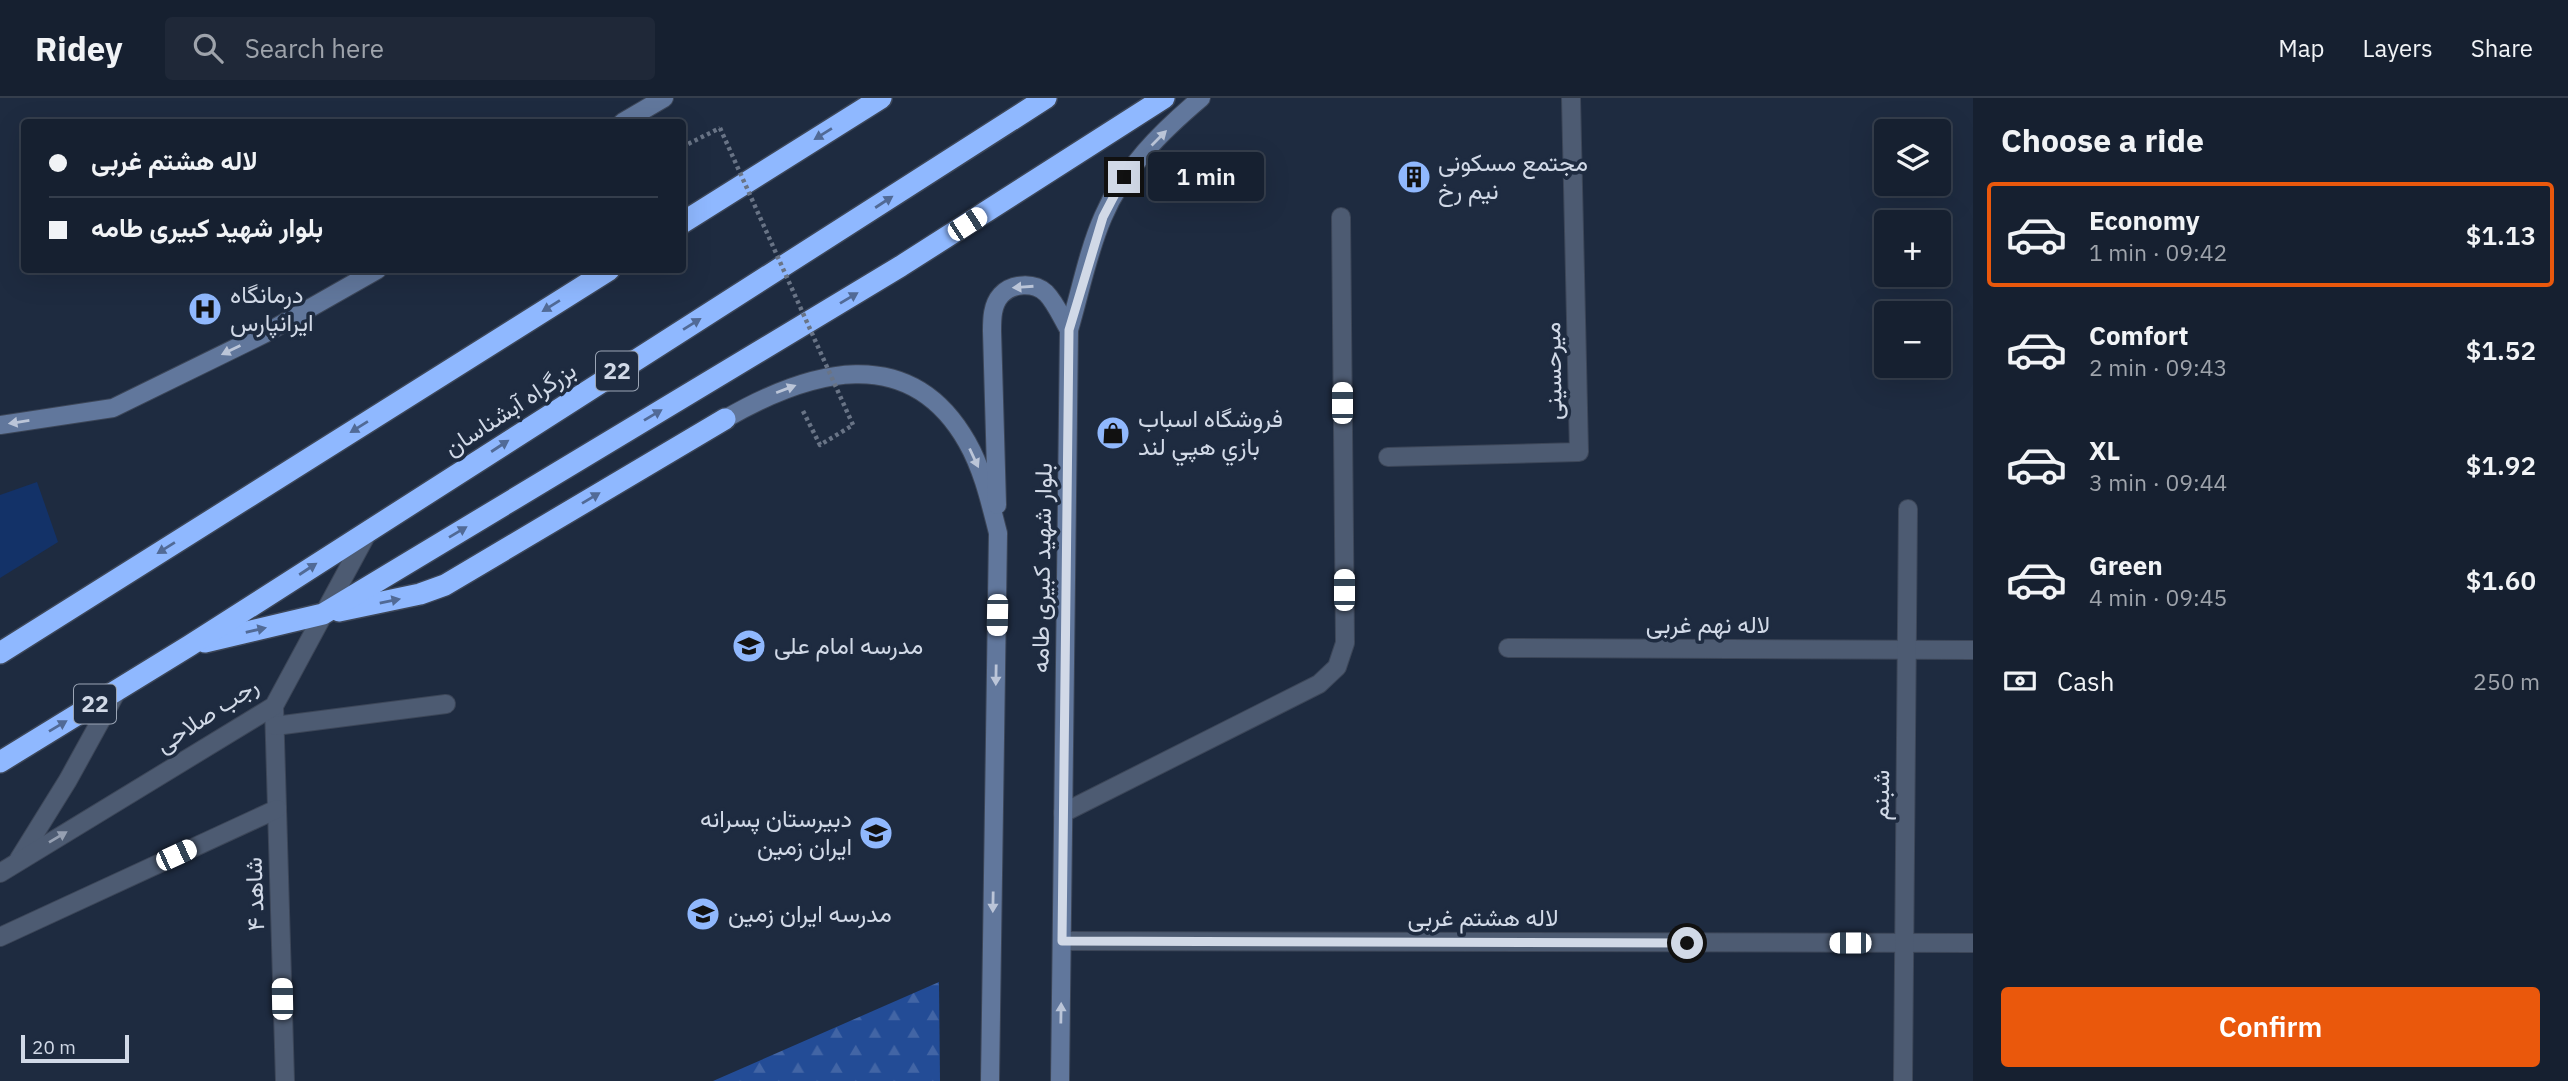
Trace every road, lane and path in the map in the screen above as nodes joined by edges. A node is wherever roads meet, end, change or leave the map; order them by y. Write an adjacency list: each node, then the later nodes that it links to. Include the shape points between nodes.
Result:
1 (664, 98): 7 (main road)
2 (881, 98): 10 (highway, one-way to 10)
3 (1046, 98): 19 (highway, بزرگراه آبشناسان / 22, one-way to 3)
4 (1164, 98): 21 (highway, one-way to 4, via 901,266)
5 (1201, 98): 13 (main road, بلوار شهید کبیری طامه, one-way to 5, via 1103,217 1124,177)
6 (1571, 98): 17 (street, میرحسینی, via 1579,452)
7 (628, 119)
8 (686, 145): 14 (path, bridge, via 720,128 853,425 820,445)
9 (1341, 217): 33 (street, via 1345,643 1337,667 1319,684)
10 (686, 220)
11 (372, 273): 16 (main road, one-way to 16, via 266,333 113,408)
12 (604, 273): 26 (highway, one-way to 26)
13 (1069, 330): 20 (main road, one-way to 20, via 1046,293 1037,287 1012,288 1001,295 994,309); 33 (main road, بلوار شهید کبیری طامه)
14 (790, 387): 15 (main road, بلوار شهید کبیری طامه, one-way to 14); 20 (main road, بلوار شهید کبیری طامه, one-way to 20, via 821,377 857,374 892,377 918,388 945,411 967,442 982,474)
15 (725, 419): 21 (highway, one-way to 15, via 445,585)
16 (0, 425)
17 (1388, 457)
18 (1908, 509): 24 (street, شبنم)
19 (369, 530): 21 (street, رجب صلاحی); 22 (highway, بزرگراه آبشناسان / 22, one-way to 19)
20 (998, 533): 41 (main road, بلوار شهید کبیری طامه, one-way to 41)
21 (323, 614): 22 (highway, one-way to 21); 29 (street, رجب صلاحی)
22 (189, 646): 27 (highway, بزرگراه آبشناسان / 22)
23 (1508, 648): 24 (street, لاله نهم غربی)
24 (1907, 650): 25 (street, لاله نهم غربی); 38 (street, شبنم)
25 (1973, 650)
26 (0, 653)
27 (117, 691): 31 (highway, بزرگراه آبشناسان / 22, one-way to 27); 34 (street)
28 (446, 704): 30 (street)
29 (275, 706): 30 (street, شاهد ۴); 34 (street, رجب صلاحی, one-way to 29)
30 (275, 726): 32 (street, شاهد ۴)
31 (0, 762)
32 (277, 809): 36 (street); 40 (street, شاهد ۴)
33 (1063, 813): 37 (main road, بلوار شهید کبیری طامه)
34 (17, 862): 35 (street, رجب صلاحی)
35 (0, 873)
36 (0, 937)
37 (1062, 941): 38 (street, لاله هشتم غربی); 42 (main road, بلوار شهید کبیری طامه, one-way to 37)
38 (1904, 943): 39 (street, لاله هشتم غربی); 43 (street, شبنم)
39 (1973, 943)
40 (285, 1081)
41 (990, 1081)
42 (1060, 1081)
43 (1902, 1081)

